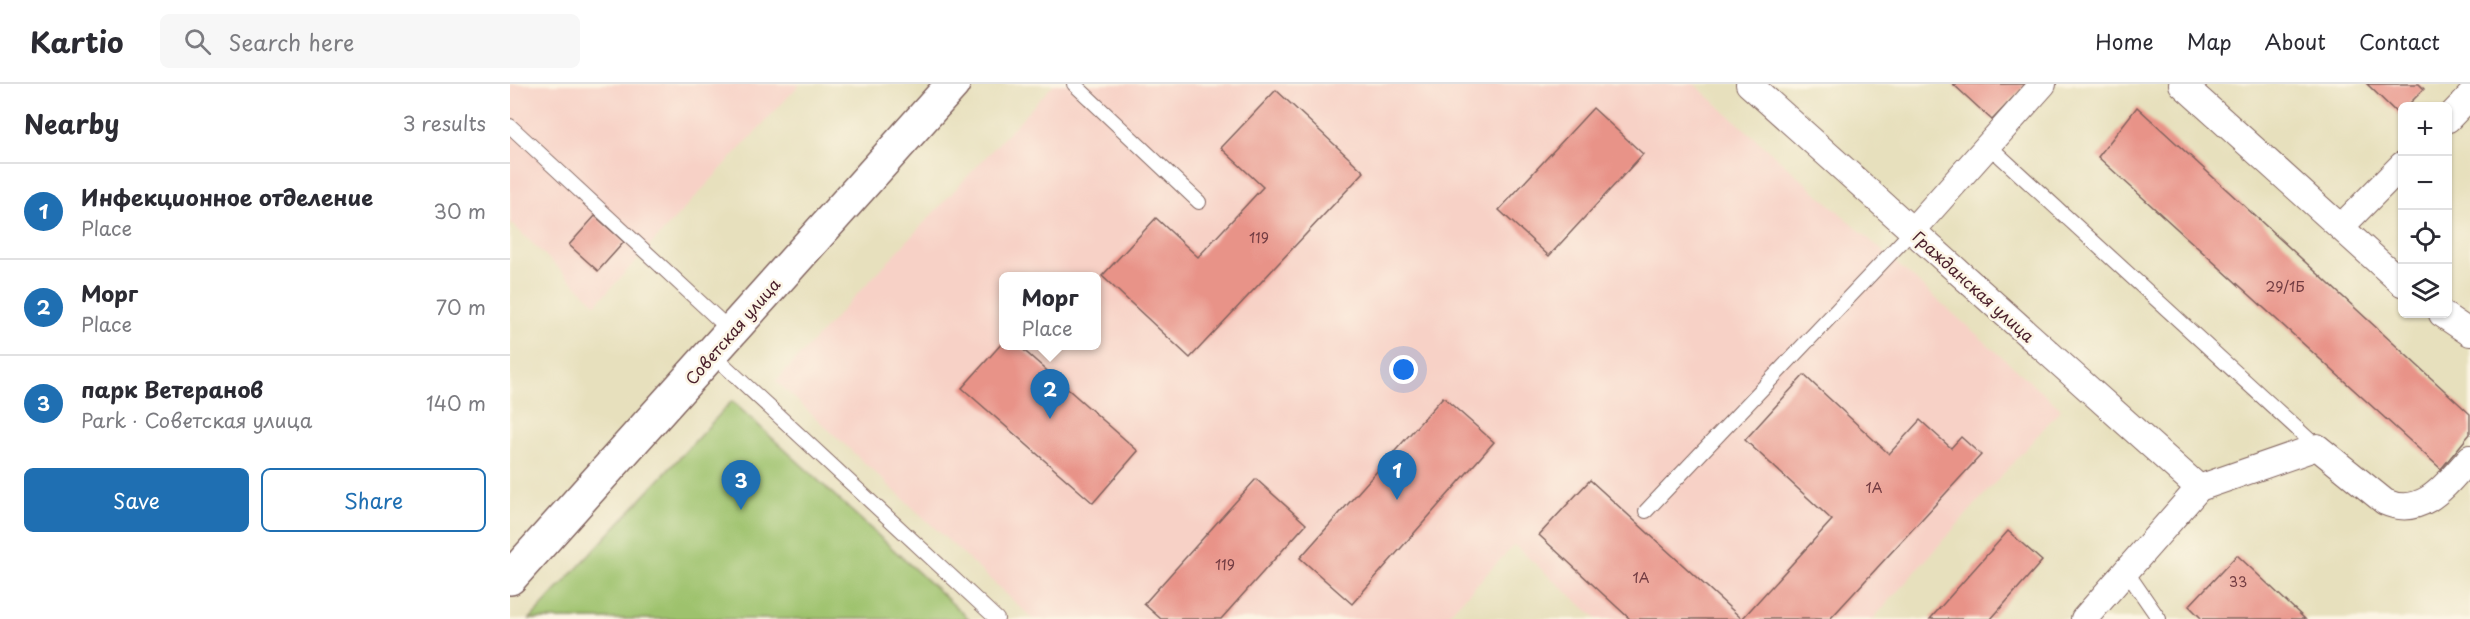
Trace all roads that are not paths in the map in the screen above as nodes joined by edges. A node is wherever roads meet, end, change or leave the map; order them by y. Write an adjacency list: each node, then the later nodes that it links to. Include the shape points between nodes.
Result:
1 (953, 84): 17 (main road, Советская улица)
2 (1074, 84): 11 (lane)
3 (1749, 84): 13 (street, Гражданская улица)
4 (2043, 84): 9 (street)
5 (2182, 84): 12 (street)
6 (2470, 96): 7 (street)
7 (2452, 115)
8 (510, 126): 17 (lane)
9 (1988, 145): 13 (street); 18 (lane)
10 (2398, 170): 12 (street)
11 (1199, 201)
12 (2341, 227): 14 (street)
13 (1912, 231): 20 (street, Гражданская улица); 21 (lane)
14 (2398, 278)
15 (2448, 318): 16 (street)
16 (2470, 333)
17 (721, 342): 23 (main road, Советская улица); 24 (lane)
18 (2317, 447): 19 (street, via 2396,507 2425,502); 20 (street)
19 (2470, 458)
20 (2199, 489): 22 (street)
21 (1646, 511)
22 (2126, 571): 25 (street); 26 (lane)
23 (510, 578)
24 (998, 619)
25 (2084, 619)
26 (2159, 619)

